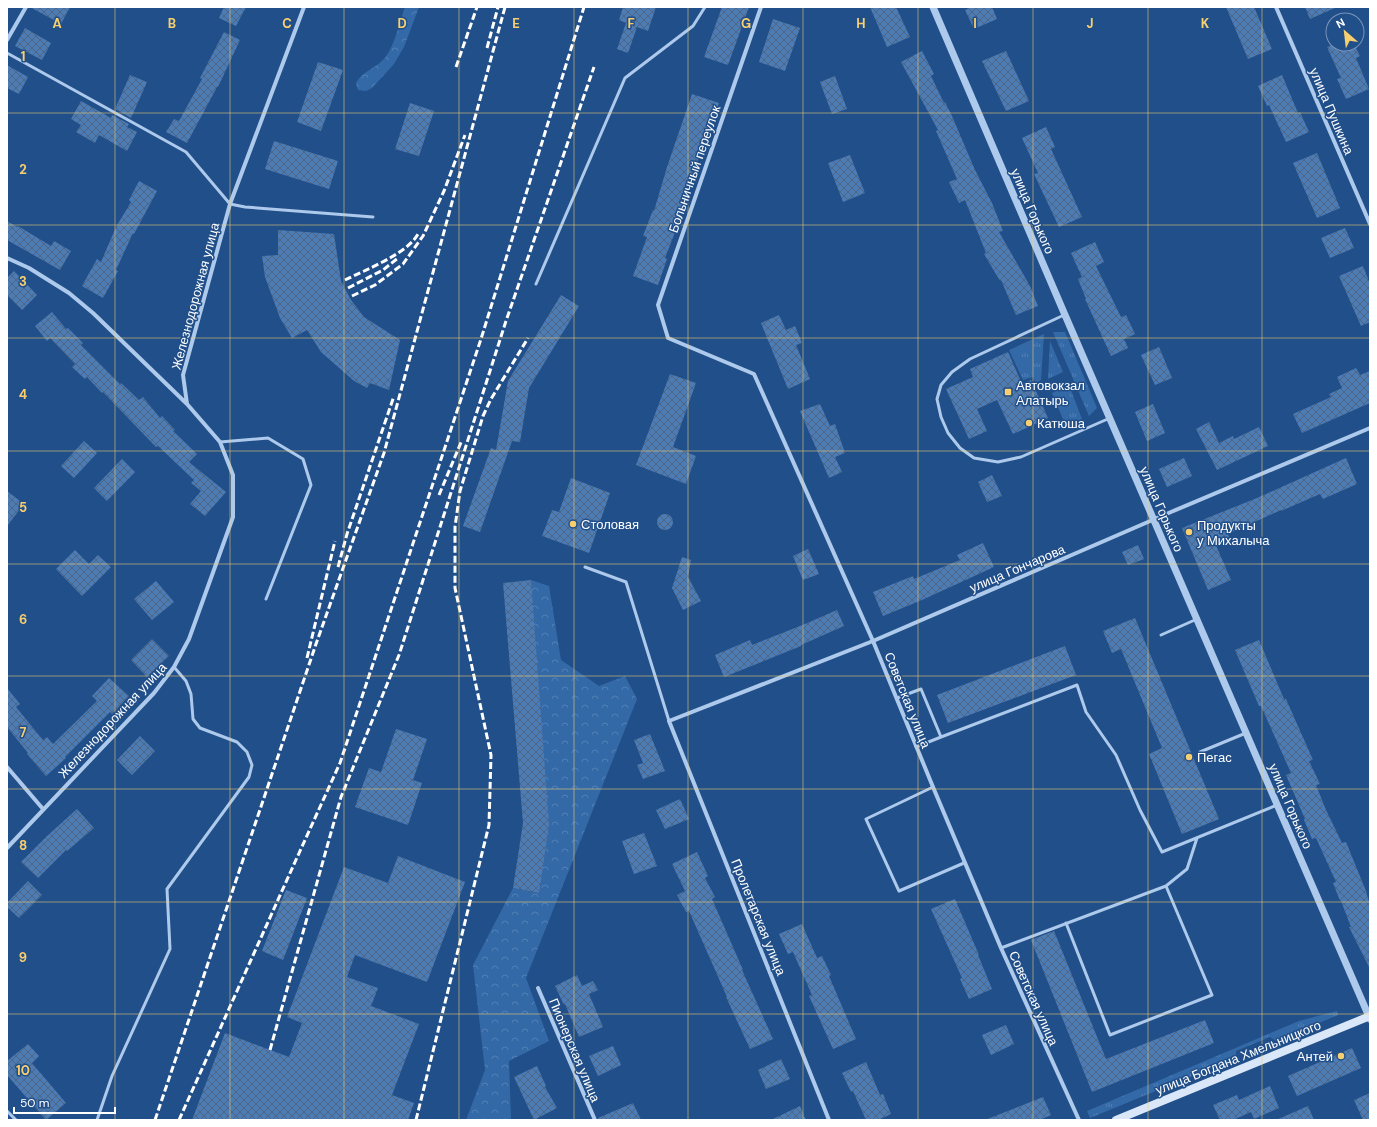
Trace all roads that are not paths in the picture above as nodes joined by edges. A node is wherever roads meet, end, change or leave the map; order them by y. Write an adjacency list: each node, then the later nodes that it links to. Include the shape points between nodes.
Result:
1 (26, 7): 7 (street)
2 (304, 7): 9 (street, Железнодорожная улица)
3 (705, 7): 13 (lane, via 693,26 625,78)
4 (761, 7): 15 (street, Больничный переулок, via 658,305)
5 (933, 7): 14 (street, улица Горького)
6 (1276, 7): 11 (street, улица Пушкина)
7 (7, 40)
8 (7, 53): 9 (lane, via 186,152)
9 (230, 204): 10 (lane); 16 (street, Железнодорожная улица, via 183,375)
10 (373, 217)
11 (1370, 224)
12 (7, 258): 16 (street, via 29,268 69,293)
13 (536, 284)
14 (1065, 315): 17 (street, улица Горького); 17 (lane, via 970,359 952,372 941,385 937,399 941,417 948,433 960,448 974,458 998,462 1021,458)
15 (668, 338): 25 (street, Советская улица, via 754,374)
16 (187, 404): 19 (street, Железнодорожная улица)
17 (1110, 418): 20 (street, улица Горького)
18 (1370, 428): 20 (street, улица Гончарова)
19 (220, 442): 22 (lane, via 268,438 303,459 311,484); 26 (street, Железнодорожная улица, via 233,475 233,518 189,639)
20 (1153, 520): 23 (street, улица Горького); 25 (street, улица Гончарова)
21 (585, 567): 28 (lane, via 626,582)
22 (266, 599)
23 (1197, 620): 24 (lane); 29 (street, улица Горького)
24 (1161, 635)
25 (873, 641): 27 (street, Советская улица); 28 (street, улица Гончарова)
26 (174, 668): 36 (street, Железнодорожная улица, via 154,693); 47 (lane, via 186,681 191,694 193,719 200,728 237,742 247,752 252,765 249,777 167,889 170,949 112,1076)
27 (896, 698): 30 (lane, via 921,689); 31 (street, Советская улица)
28 (669, 721): 49 (street, Пролетарская улица)
29 (1246, 732): 32 (lane); 35 (street, улица Горького)
30 (941, 738): 31 (lane); 37 (lane, via 1077,685 1086,712 1116,755 1162,852)
31 (916, 747): 34 (street, Советская улица)
32 (1200, 752)
33 (7, 766): 36 (street)
34 (933, 788): 39 (street, Советская улица); 39 (lane, via 866,819 899,891)
35 (1277, 805): 37 (lane); 44 (street, улица Горького)
36 (43, 809): 38 (street, Железнодорожная улица)
37 (1196, 838): 40 (lane, via 1187,869)
38 (7, 848)
39 (964, 863): 42 (street, Советская улица)
40 (1166, 886): 41 (lane); 41 (lane, via 1212,995 1110,1034)
41 (1066, 924): 42 (lane)
42 (1001, 948): 50 (street, Советская улица)
43 (538, 988): 48 (street, Пионерская улица)
44 (1370, 1017): 51 (main road, улица Богдана Хмельницкого)
45 (7, 1111): 46 (lane)
46 (16, 1120)
47 (96, 1120)
48 (594, 1120)
49 (829, 1120)
50 (1079, 1120)
51 (1116, 1120)

